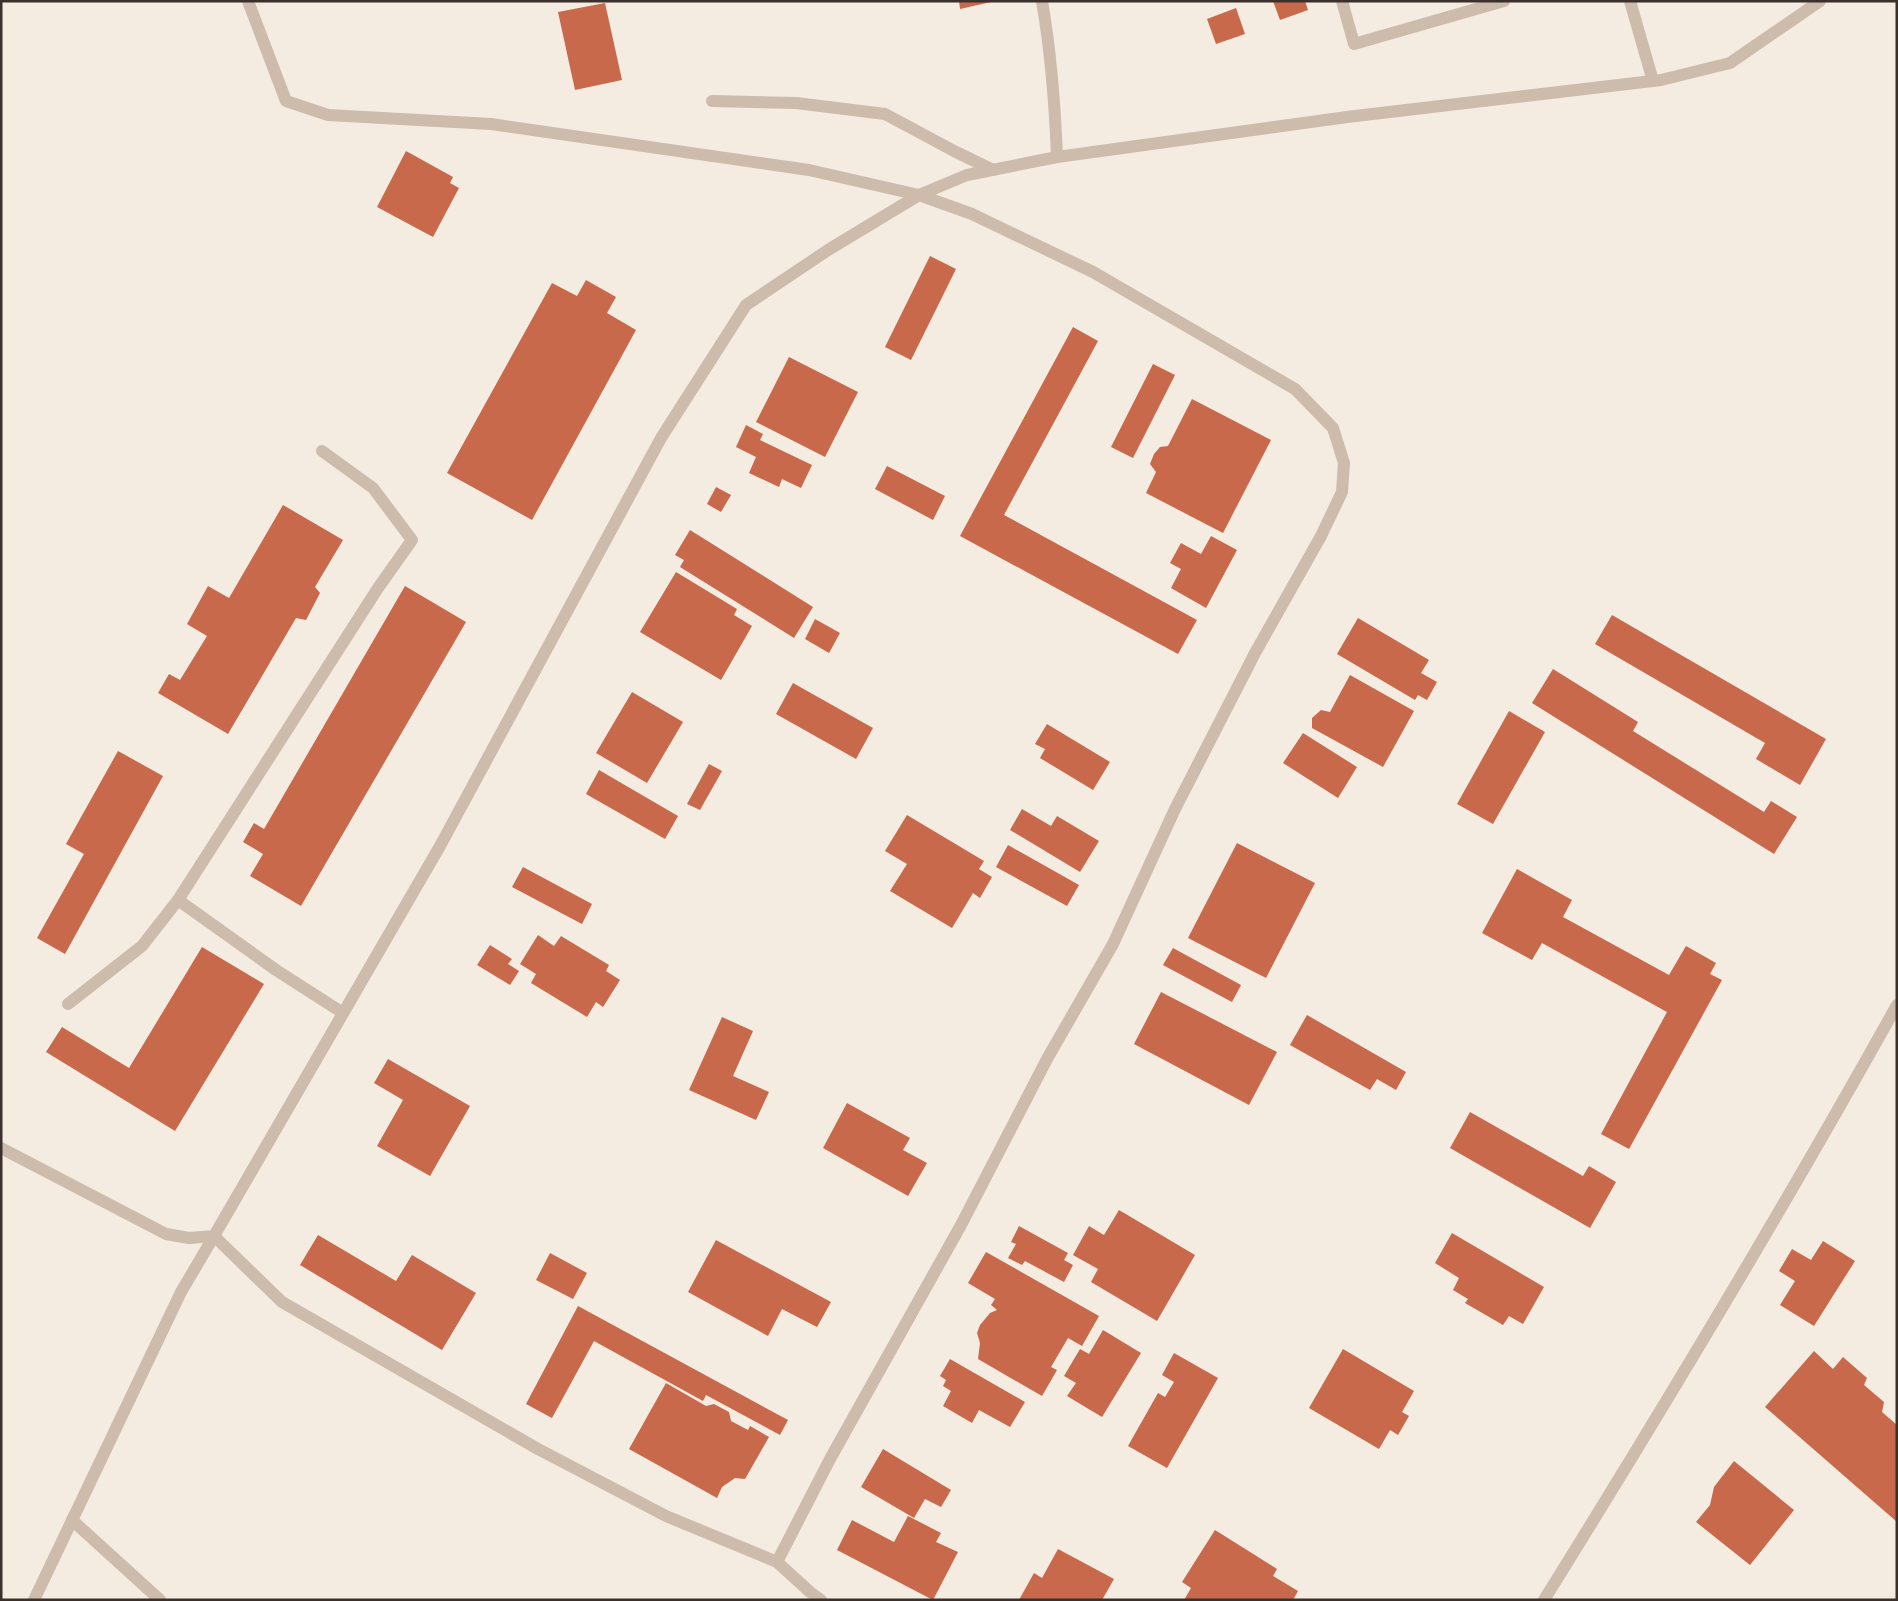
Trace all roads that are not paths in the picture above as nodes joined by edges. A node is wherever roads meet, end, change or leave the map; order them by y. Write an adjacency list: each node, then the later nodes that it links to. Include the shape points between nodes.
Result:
1 (248, 1): 11 (street, via 286,101 328,116 491,124 809,170)
2 (1042, 1): 9 (street)
3 (1342, 1): 4 (street, via 1354,44)
4 (1504, 1)
5 (1630, 1): 7 (street)
6 (1817, 2): 7 (street, via 1730,63)
7 (1653, 81): 9 (street)
8 (712, 102): 10 (street, via 796,103 885,114)
9 (1057, 156): 10 (street)
10 (993, 170): 11 (street, via 967,175)
11 (919, 195): 16 (street, via 746,305 661,438 440,846); 20 (street, via 972,214 1093,272 1296,389 1333,428 1344,463 1342,492 1179,800 1113,944 1047,1059 956,1234 830,1459)
12 (322, 451): 13 (street, via 373,488 412,540)
13 (178, 900): 14 (street, via 142,946); 16 (street)
14 (68, 1004)
15 (1897, 1005): 24 (street, via 1818,1145)
16 (343, 1013): 18 (street)
17 (1, 1148): 18 (street, via 166,1234 189,1238)
18 (214, 1236): 19 (street, via 181,1292); 20 (street, via 282,1302 538,1449 666,1516)
19 (72, 1520): 21 (street); 22 (street)
20 (777, 1562): 23 (street)
21 (34, 1600)
22 (160, 1600)
23 (821, 1600)
24 (1544, 1600)

